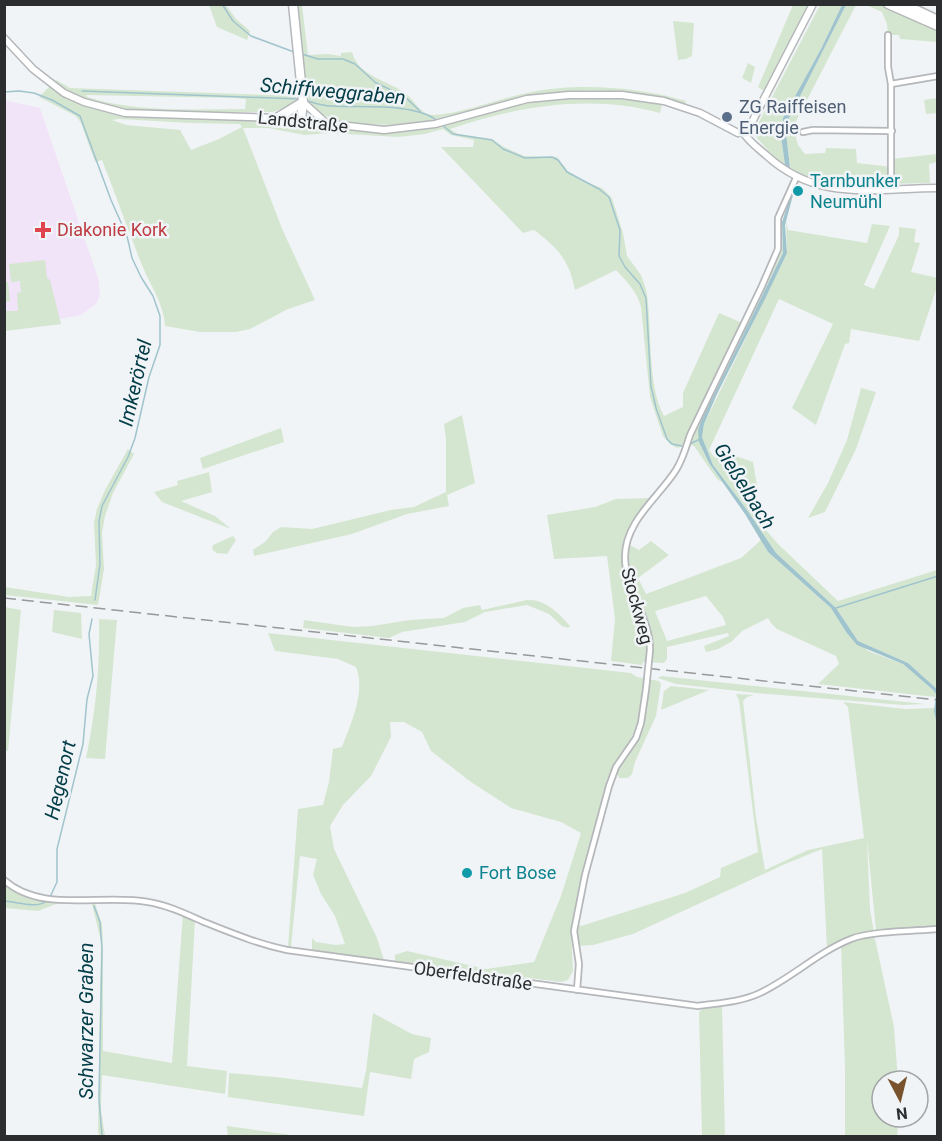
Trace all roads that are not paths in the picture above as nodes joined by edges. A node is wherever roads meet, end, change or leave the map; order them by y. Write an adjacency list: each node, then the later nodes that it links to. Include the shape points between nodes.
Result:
1 (293, 4): 11 (highway)
2 (813, 4): 16 (street)
3 (888, 4): 6 (highway)
4 (904, 4): 5 (highway)
5 (938, 20)
6 (938, 26)
7 (888, 35): 10 (street)
8 (4, 38): 12 (street, Landstraße, via 53,86 98,107 142,115)
9 (938, 75): 10 (street)
10 (891, 84): 15 (street)
11 (303, 102): 12 (highway); 13 (highway); 14 (street)
12 (277, 118): 13 (street, Landstraße)
13 (301, 120): 14 (street, Landstraße)
14 (327, 123): 16 (street, Landstraße, via 384,130 410,128 527,99 622,95 664,101)
15 (892, 131): 17 (street); 19 (street)
16 (743, 132): 18 (street, via 751,143)
17 (803, 132)
18 (796, 178): 19 (street, via 841,189); 23 (street, Stockweg, bridge, via 778,218 778,249 761,288 684,455 642,513 625,553 625,571 648,630 646,689 639,730 616,767 585,875 574,931 579,964)
19 (891, 188): 20 (street)
20 (938, 188)
21 (4, 880): 23 (street, Oberfeldstraße, via 25,894 42,899 147,902 168,907 260,944 287,950)
22 (938, 929): 23 (street, Oberfeldstraße, via 852,939 743,1000 698,1006)
23 (577, 990)

